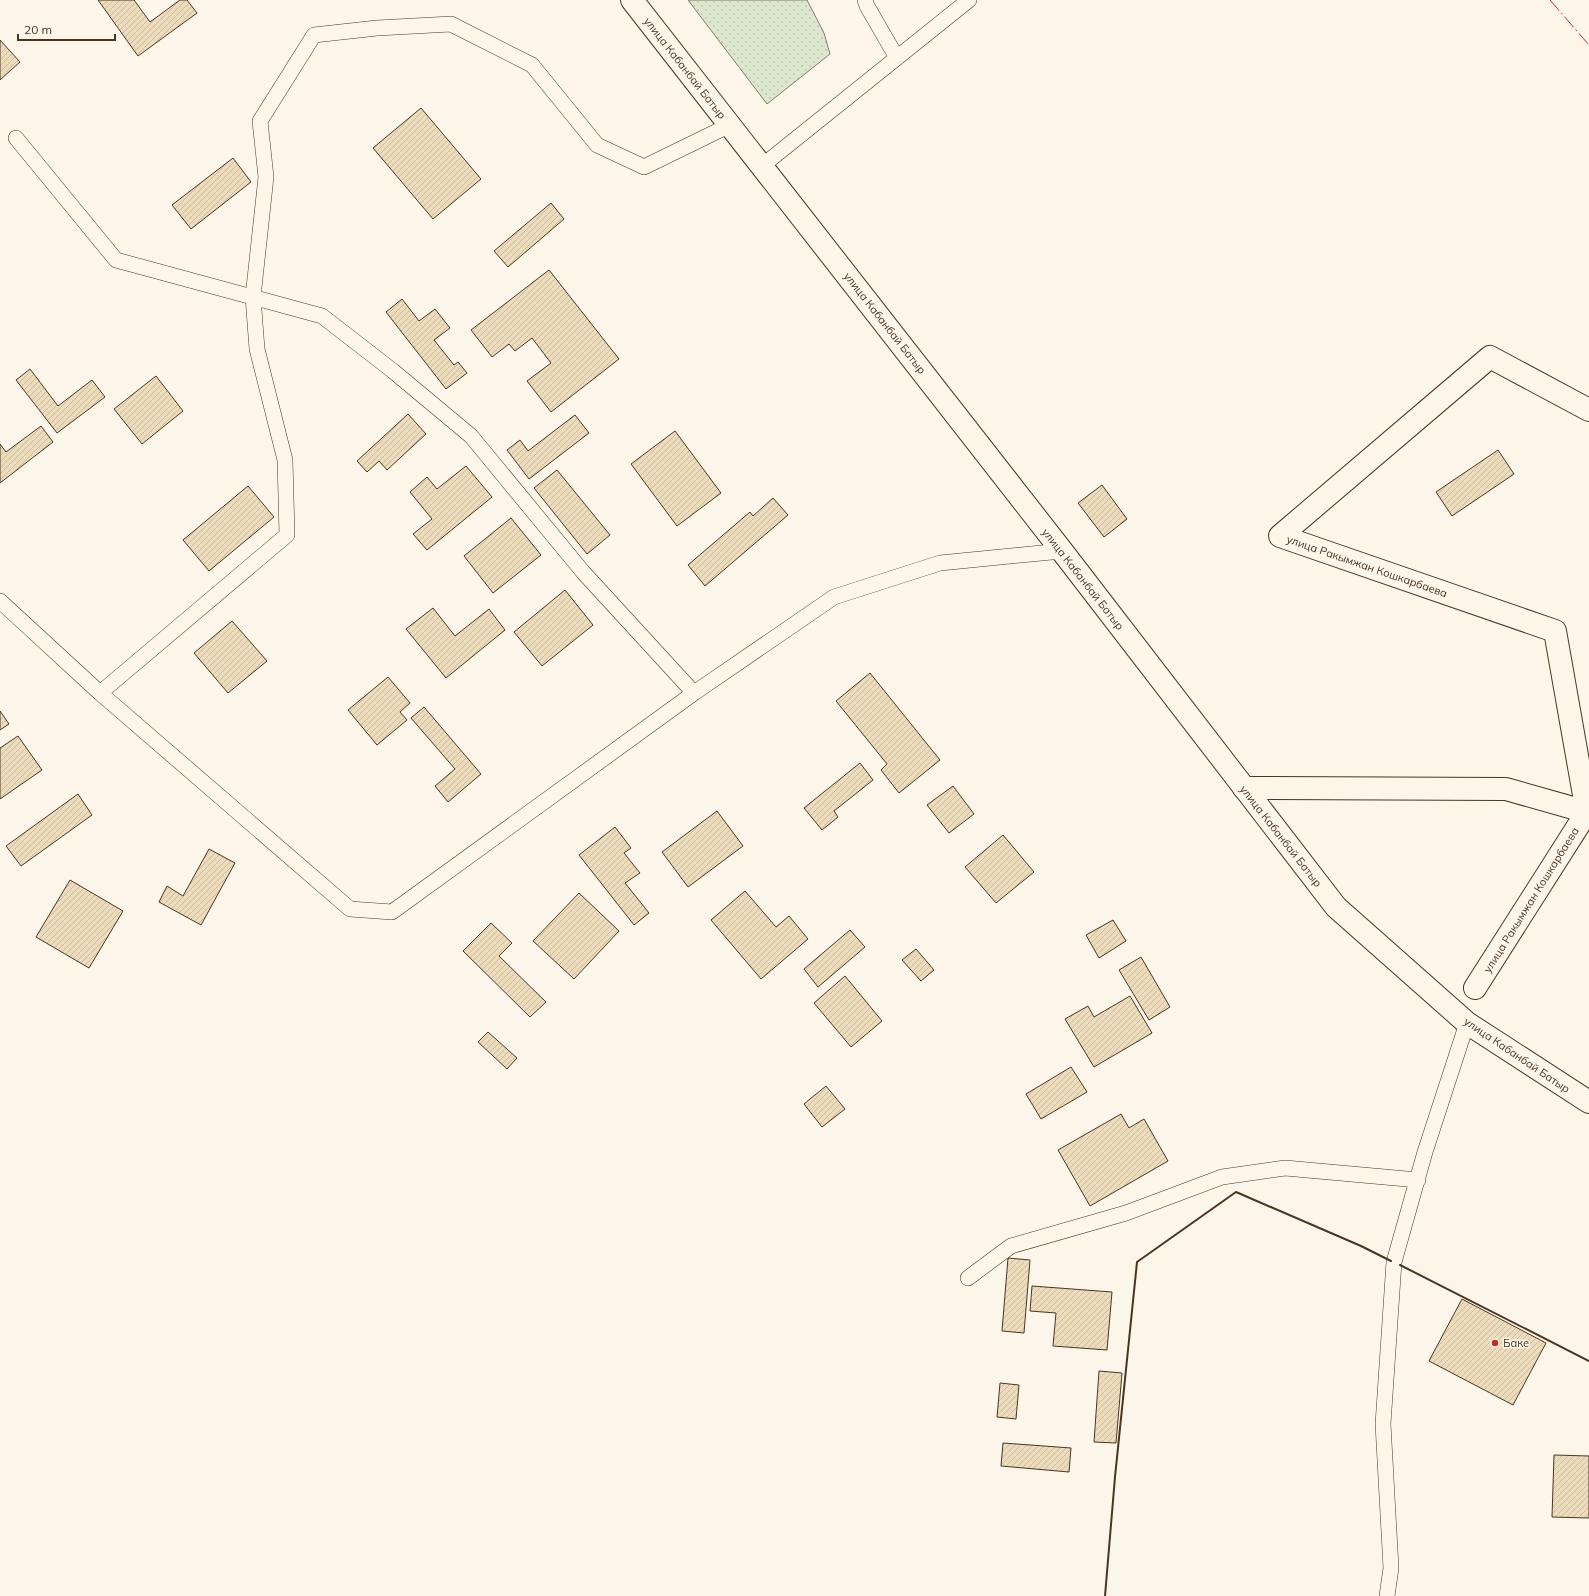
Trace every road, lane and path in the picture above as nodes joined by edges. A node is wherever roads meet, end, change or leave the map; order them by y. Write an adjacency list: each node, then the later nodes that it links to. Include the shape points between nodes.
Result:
1 (632, 0): 5 (main road, улица Кабанбай Батыр)
2 (865, 0): 4 (lane)
3 (969, 0): 4 (lane)
4 (897, 58): 7 (lane)
5 (730, 125): 7 (main road, улица Кабанбай Батыр); 8 (lane, via 644,167 597,145 532,65 451,24 314,35 260,122 266,177)
6 (16, 138): 8 (lane, via 116,260)
7 (762, 166): 10 (main road, улица Кабанбай Батыр)
8 (253, 297): 12 (lane, via 322,316 471,436 583,572); 13 (lane, via 257,349 285,460 287,535)
9 (1589, 410): 15 (main road, улица Ракымжан Кошкарбаева, via 1490,357 1280,536 1555,631)
10 (1062, 551): 12 (lane, via 940,563 834,597); 14 (main road, улица Кабанбай Батыр)
11 (0, 601): 13 (lane)
12 (694, 692): 13 (lane, via 392,912 350,909)
13 (100, 693)
14 (1244, 788): 15 (main road, via 1506,789); 17 (main road, улица Кабанбай Батыр, via 1336,907)
15 (1588, 814): 16 (main road, улица Ракымжан Кошкарбаева)
16 (1475, 988)
17 (1467, 1023): 18 (main road, улица Кабанбай Батыр); 19 (lane)
18 (1589, 1102)
19 (1418, 1180): 20 (lane, via 1285,1168 1222,1177 1126,1213 1010,1246); 21 (lane, via 1394,1262 1383,1424 1391,1568)
20 (968, 1278)
21 (1387, 1596)

